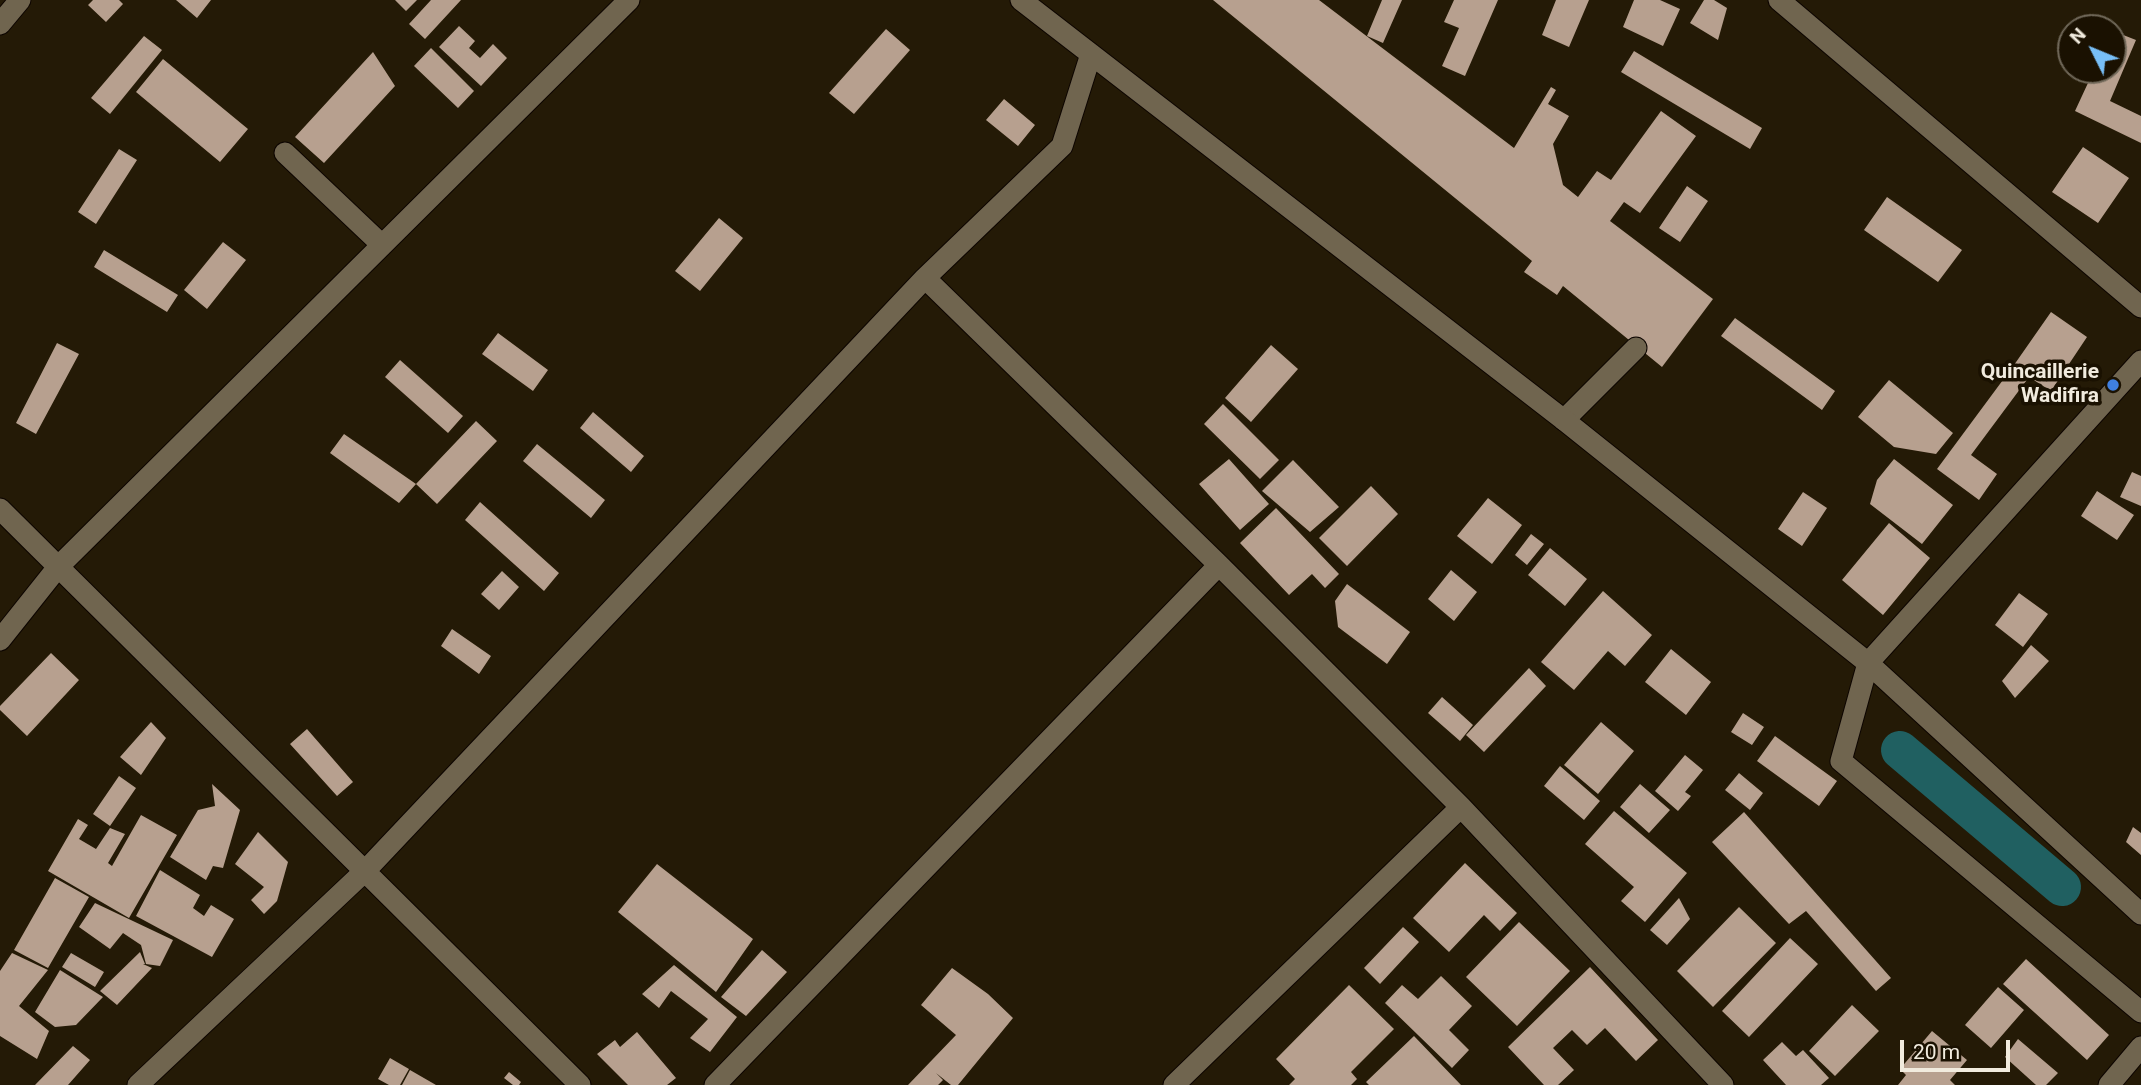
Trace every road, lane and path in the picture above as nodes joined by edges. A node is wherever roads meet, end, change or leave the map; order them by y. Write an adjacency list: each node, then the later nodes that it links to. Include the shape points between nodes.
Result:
1 (20, 0): 5 (street)
2 (629, 0): 8 (street)
3 (1021, 0): 6 (street)
4 (1779, 0): 10 (street)
5 (0, 24)
6 (1091, 54): 9 (street, via 1062,146); 13 (street)
7 (285, 153): 8 (street)
8 (382, 245): 16 (street)
9 (925, 278): 15 (street); 20 (street)
10 (2141, 307)
11 (1636, 348): 13 (street)
12 (2141, 361): 18 (street)
13 (1564, 420): 18 (street)
14 (0, 509): 16 (street)
15 (1219, 565): 19 (street); 26 (street)
16 (58, 567): 17 (street); 20 (street)
17 (0, 640)
18 (1867, 663): 21 (street); 22 (street, via 1841,761)
19 (1461, 807): 27 (street); 28 (street)
20 (366, 870): 24 (street); 25 (street)
21 (2141, 914)
22 (2141, 1012)
23 (2141, 1047): 29 (street)
24 (138, 1085)
25 (580, 1085)
26 (715, 1085)
27 (1174, 1085)
28 (1723, 1085)
29 (2109, 1085)

